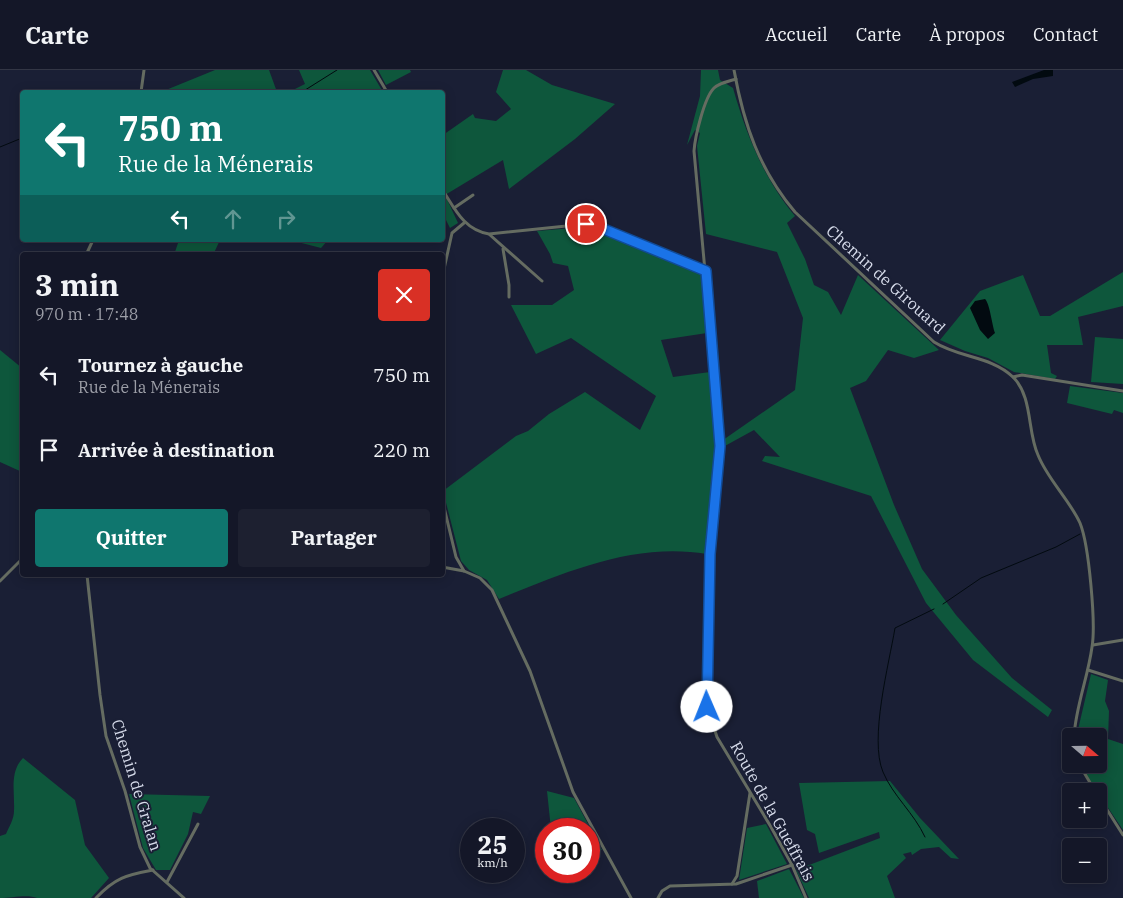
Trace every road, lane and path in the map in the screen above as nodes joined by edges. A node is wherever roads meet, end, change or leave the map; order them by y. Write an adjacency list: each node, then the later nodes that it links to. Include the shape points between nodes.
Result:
1 (144, 70): 5 (street)
2 (374, 70): 6 (street)
3 (734, 70): 4 (street, Chemin de Girouard)
4 (736, 79): 16 (street, Route de la Gueffrais, via 718,85 711,92 694,144); 19 (street, Chemin de Girouard, via 742,112 759,155 777,189 795,212 934,342 991,362)
5 (141, 90)
6 (386, 90)
7 (445, 194): 9 (street)
8 (473, 195): 9 (street)
9 (454, 208): 10 (street)
10 (464, 223): 12 (street, via 478,232); 15 (street, via 452,233)
11 (503, 233): 12 (street); 13 (street); 16 (street, via 586,224)
12 (489, 234): 13 (street)
13 (498, 242): 14 (street)
14 (503, 248): 17 (street); 18 (street)
15 (445, 264)
16 (706, 271): 32 (street, Route de la Gueffrais, via 720,446 710,554 706,692 708,715 717,737)
17 (542, 281)
18 (509, 296)
19 (1013, 377): 20 (street, via 1022,375); 28 (street, Chemin de Girouard, via 1024,396 1034,444 1047,474 1079,522 1084,537)
20 (1123, 391)
21 (445, 512): 24 (street, via 456,557)
22 (20, 561): 26 (street)
23 (445, 568): 24 (street)
24 (464, 571): 42 (street, via 480,578 492,590 530,671 573,792)
25 (87, 577): 37 (street, Chemin de Gralan, via 106,736 126,791 140,847)
26 (0, 581)
27 (1123, 640): 28 (street)
28 (1093, 645): 29 (street, Chemin de Girouard)
29 (1088, 670): 30 (street); 31 (street)
30 (1123, 681)
31 (1076, 728)
32 (750, 792): 36 (street, Route de la Gueffrais); 39 (street, via 737,876)
33 (1107, 810): 35 (street)
34 (198, 824): 38 (street)
35 (1123, 836)
36 (792, 865): 39 (street); 44 (street, Route de la Gueffrais)
37 (152, 870): 38 (street, Chemin de Gralan); 40 (street, via 114,881)
38 (167, 882): 41 (street, Chemin de Gralan)
39 (731, 885): 43 (street, via 670,886)
40 (96, 898)
41 (184, 898)
42 (631, 898)
43 (658, 898)
44 (806, 898)

